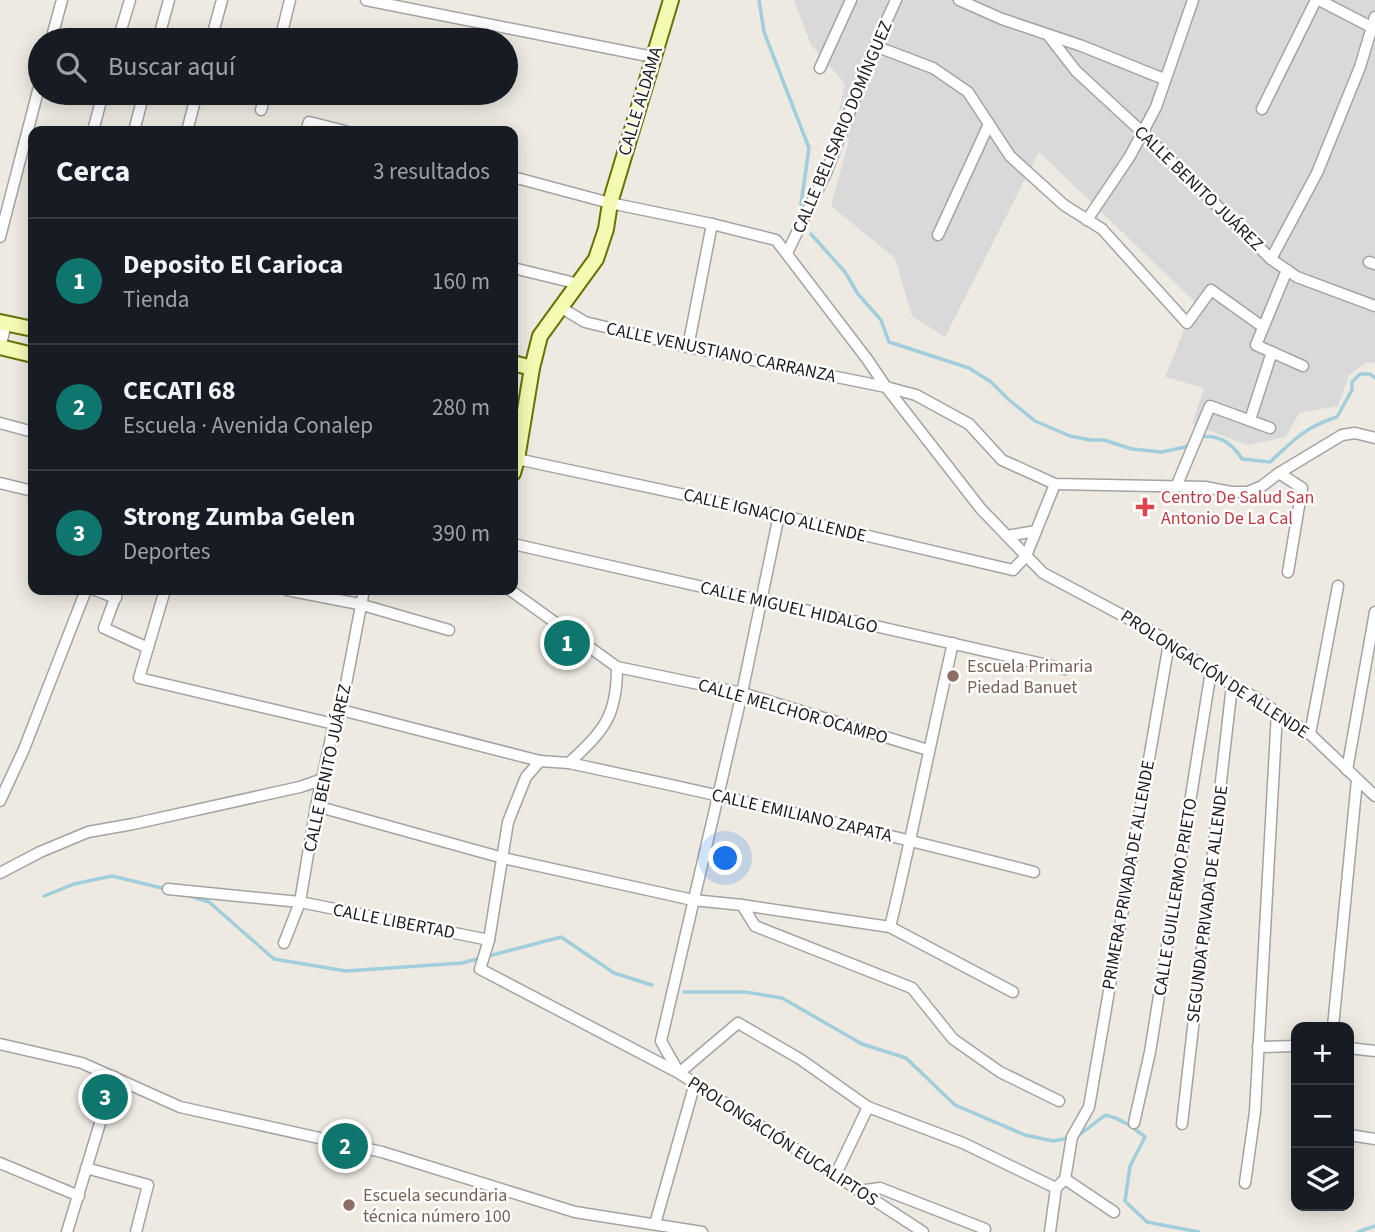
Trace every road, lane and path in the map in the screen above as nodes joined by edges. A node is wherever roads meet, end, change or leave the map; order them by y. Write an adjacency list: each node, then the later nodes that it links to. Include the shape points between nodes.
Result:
1 (62, 0): 14 (street)
2 (130, 0): 15 (street)
3 (169, 0): 16 (street)
4 (222, 0): 17 (street)
5 (290, 0): 18 (street)
6 (366, 0): 19 (street)
7 (671, 0): 23 (street, CALLE ALDAMA)
8 (851, 0): 24 (street)
9 (896, 0): 22 (street, CALLE BELISARIO DOMÍNGUEZ)
10 (959, 0): 21 (street)
11 (1193, 0): 25 (street)
12 (1317, 0): 13 (street); 31 (street)
13 (1374, 24): 47 (street, via 1317,173)
14 (54, 28)
15 (122, 28)
16 (161, 28)
17 (214, 28)
18 (283, 28)
19 (507, 28)
20 (518, 30): 23 (street)
21 (1048, 35): 25 (street); 39 (street, CALLE BENITO JUÁREZ, via 1076,71)
22 (875, 46): 33 (street, via 944,74 968,92); 46 (street, CALLE BELISARIO DOMÍNGUEZ, via 826,173)
23 (653, 57): 41 (street, CALLE ALDAMA)
24 (820, 68)
25 (1164, 79): 39 (street)
26 (34, 105): 34 (street)
27 (100, 105): 35 (street)
28 (141, 105): 36 (street)
29 (194, 105): 37 (street)
30 (262, 105): 32 (street)
31 (1262, 109)
32 (261, 110)
33 (989, 124): 42 (street, via 1010,156); 44 (street)
34 (29, 126)
35 (94, 126)
36 (135, 126)
37 (188, 126)
38 (28, 129): 45 (street)
39 (1142, 132): 42 (street); 47 (street, CALLE BENITO JUÁREZ)
40 (518, 178): 41 (street)
41 (610, 203): 43 (street); 50 (street, CALLE ALDAMA, via 596,259)
42 (1087, 220): 54 (street, via 1102,229 1187,323 1211,290)
43 (712, 224): 46 (street, via 776,240); 57 (street)
44 (938, 235)
45 (0, 237)
46 (787, 253): 63 (street)
47 (1271, 259): 49 (street, CALLE BENITO JUÁREZ)
48 (518, 269): 50 (street)
49 (1287, 270): 51 (street, CALLE BENITO JUÁREZ); 54 (street)
50 (579, 284): 52 (street, CALLE ALDAMA)
51 (1375, 306)
52 (560, 307): 57 (street, CALLE VENUSTIANO CARRANZA, via 585,322); 62 (street, CALLE ALDAMA, via 540,336)
53 (3, 322): 55 (street); 56 (street)
54 (1263, 327): 58 (street, via 1256,345)
55 (28, 328)
56 (0, 347): 59 (street)
57 (688, 347): 63 (street, CALLE VENUSTIANO CARRANZA)
58 (1272, 352): 61 (street); 64 (street)
59 (28, 354)
60 (518, 364): 62 (street)
61 (1303, 366)
62 (532, 368): 69 (street, CALLE ALDAMA)
63 (886, 387): 73 (street, CALLE VENUSTIANO CARRANZA, via 916,395 969,424 1002,460); 78 (street)
64 (1250, 420): 66 (street); 74 (street, via 1210,406)
65 (0, 423): 67 (street)
66 (1270, 428)
67 (28, 431)
68 (1375, 438): 71 (street, via 1342,435)
69 (518, 449)
70 (518, 467): 76 (street, CALLE IGNACIO ALLENDE)
71 (1279, 473): 74 (street, via 1248,492); 81 (street, via 1303,488)
72 (0, 483): 75 (street)
73 (1055, 484): 74 (street); 77 (street)
74 (1176, 487)
75 (28, 490)
76 (779, 515): 80 (street, CALLE IGNACIO ALLENDE, via 1013,570); 89 (street, PROLONGACIÓN EUCALIPTOS)
77 (1036, 531): 78 (street); 80 (street)
78 (1007, 536): 80 (street)
79 (518, 545): 89 (street, CALLE MIGUEL HIDALGO)
80 (1026, 556): 94 (street, PROLONGACIÓN DE ALLENDE, via 1043,573)
81 (1288, 572)
82 (1338, 586): 104 (street)
83 (84, 595): 113 (street)
84 (117, 595): 95 (street, via 104,628)
85 (164, 595): 95 (street)
86 (313, 595): 90 (street)
87 (362, 595): 90 (street, CALLE BENITO JUÁREZ)
88 (517, 595): 96 (street)
89 (760, 601): 93 (street, CALLE MIGUEL HIDALGO); 100 (street, PROLONGACIÓN EUCALIPTOS)
90 (359, 604): 92 (street); 101 (street, CALLE BENITO JUÁREZ)
91 (1375, 612): 108 (street)
92 (449, 631)
93 (953, 643): 97 (street, CALLE MIGUEL HIDALGO); 105 (street)
94 (1169, 643): 98 (street, PROLONGACIÓN DE ALLENDE); 145 (street, PRIMERA PRIVADA DE ALLENDE, via 1089,1107 1072,1137)
95 (148, 648): 103 (street, via 139,678)
96 (617, 667): 100 (street, CALLE MELCHOR OCAMPO); 107 (street, via 609,719)
97 (1065, 669)
98 (1211, 671): 99 (street, PROLONGACIÓN DE ALLENDE); 138 (street, CALLE GUILLERMO PRIETO, via 1150,1052)
99 (1232, 685): 102 (street, PROLONGACIÓN DE ALLENDE); 139 (street, SEGUNDA PRIVADA DE ALLENDE)
100 (742, 693): 105 (street, CALLE MELCHOR OCAMPO); 111 (street, PROLONGACIÓN EUCALIPTOS)
101 (341, 710): 103 (street, CALLE BENITO JUÁREZ); 106 (street)
102 (1277, 712): 104 (street, PROLONGACIÓN DE ALLENDE); 130 (street)
103 (334, 724): 109 (street, CALLE BENITO JUÁREZ)
104 (1310, 734): 108 (street, PROLONGACIÓN DE ALLENDE)
105 (928, 750): 115 (street)
106 (540, 761): 107 (street, CALLE EMILIANO ZAPATA); 116 (street, PROLONGACIÓN EUCALIPTOS, via 517,798)
107 (569, 763): 111 (street, CALLE EMILIANO ZAPATA)
108 (1348, 770): 110 (street, PROLONGACIÓN DE ALLENDE)
109 (323, 779): 114 (street, CALLE BENITO JUÁREZ); 118 (street, via 88,832)
110 (1357, 780): 112 (street, PROLONGACIÓN DE ALLENDE); 127 (street)
111 (718, 794): 115 (street, CALLE EMILIANO ZAPATA); 120 (street, PROLONGACIÓN EUCALIPTOS)
112 (1375, 796)
113 (0, 801)
114 (316, 806): 116 (street); 121 (street, CALLE BENITO JUÁREZ)
115 (912, 840): 117 (street, CALLE EMILIANO ZAPATA); 123 (street)
116 (503, 858): 120 (street); 124 (street, PROLONGACIÓN EUCALIPTOS)
117 (1034, 872)
118 (0, 873)
119 (168, 889): 121 (street, CALLE LIBERTAD)
120 (693, 900): 122 (street); 133 (street, PROLONGACIÓN EUCALIPTOS, via 661,1041)
121 (300, 902): 124 (street, CALLE LIBERTAD); 125 (street, CALLE BENITO JUÁREZ)
122 (742, 905): 123 (street); 136 (street, via 755,926 912,988 953,1039 1000,1072)
123 (890, 927): 126 (street)
124 (489, 940): 133 (street, PROLONGACIÓN EUCALIPTOS, via 480,969)
125 (284, 943)
126 (1013, 992)
127 (1333, 1022)
128 (0, 1044): 134 (street, via 82,1063)
129 (1291, 1046): 130 (street)
130 (1258, 1047): 146 (street)
131 (1354, 1049): 132 (street)
132 (1375, 1051)
133 (679, 1073): 135 (street, PROLONGACIÓN EUCALIPTOS); 137 (street, via 738,1023)
134 (114, 1077): 143 (street); 151 (street, via 180,1107 382,1153 575,1212)
135 (695, 1083): 144 (street, PROLONGACIÓN EUCALIPTOS); 151 (street)
136 (1059, 1101)
137 (868, 1107): 144 (street); 147 (street, via 963,1143)
138 (1134, 1123)
139 (1182, 1124)
140 (1354, 1136): 141 (street)
141 (1375, 1139)
142 (0, 1163): 149 (street)
143 (86, 1168): 149 (street); 154 (street, via 148,1185)
144 (835, 1176): 148 (street, PROLONGACIÓN EUCALIPTOS)
145 (1065, 1180): 147 (street); 150 (street)
146 (1245, 1183)
147 (1056, 1188): 157 (street)
148 (859, 1191): 152 (street, via 880,1188); 156 (street, PROLONGACIÓN EUCALIPTOS)
149 (79, 1196): 153 (street)
150 (1114, 1212)
151 (655, 1224): 155 (street)
152 (985, 1229)
153 (67, 1232)
154 (136, 1232)
155 (702, 1232)
156 (923, 1232)
157 (1050, 1232)

